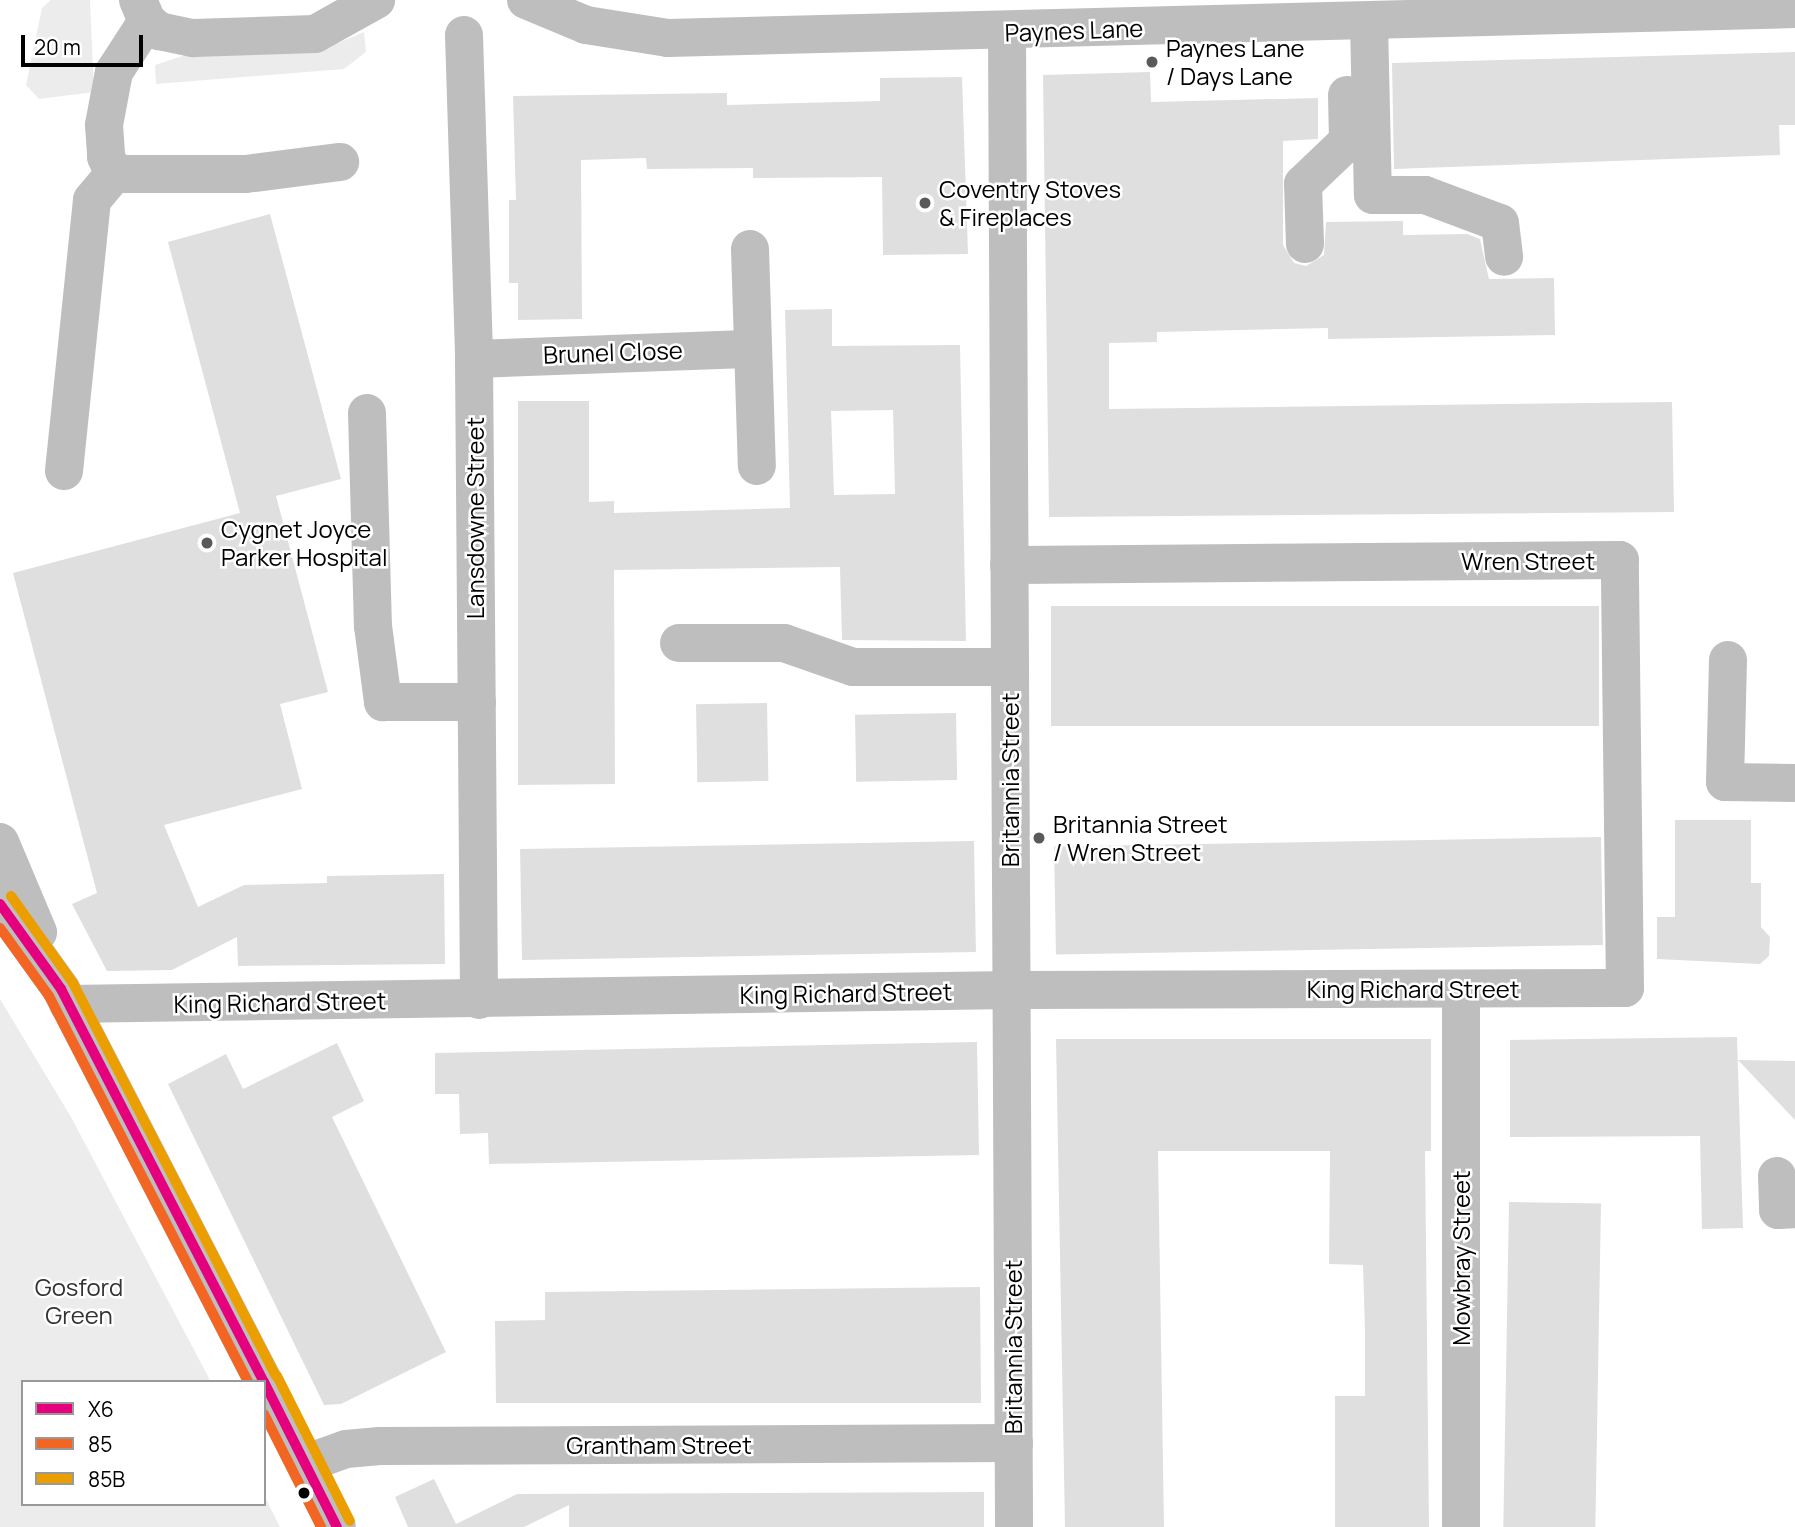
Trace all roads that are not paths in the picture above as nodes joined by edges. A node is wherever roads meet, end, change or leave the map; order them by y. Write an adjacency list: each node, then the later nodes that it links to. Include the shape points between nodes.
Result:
1 (376, 0): 4 (main road, via 315,34 174,37)
2 (526, 0): 7 (main road, Paynes Lane, via 586,25 668,37)
3 (1778, 6): 8 (main road, Paynes Lane)
4 (143, 11): 12 (main road, via 114,72 104,125 106,157)
5 (1276, 13): 6 (main road, Paynes Lane); 8 (main road, Paynes Lane)
6 (1076, 15): 9 (main road, Paynes Lane)
7 (918, 17): 9 (main road, Paynes Lane)
8 (1357, 23): 13 (main road, via 1348,141 1303,184); 15 (main road, via 1373,195 1425,195 1500,223)
9 (1007, 32): 21 (main road, Britannia Street)
10 (464, 36): 17 (main road, Lansdowne Street)
11 (340, 162): 12 (main road, via 246,174)
12 (114, 174): 20 (main road, via 92,200)
13 (1305, 244)
14 (750, 249): 16 (main road)
15 (1504, 257)
16 (752, 349): 17 (main road, Brunel Close); 19 (main road)
17 (474, 359): 25 (main road, Lansdowne Street)
18 (367, 413): 25 (main road, via 373,626 383,702)
19 (757, 466)
20 (64, 471)
21 (1009, 565): 24 (main road, Britannia Street); 29 (main road, Wren Street, via 1620,560)
22 (679, 643): 24 (main road, via 784,643 853,667)
23 (1728, 660): 26 (main road, via 1725,782)
24 (1009, 667): 31 (main road, Britannia Street)
25 (477, 702): 33 (main road, Lansdowne Street)
26 (1795, 783)
27 (0, 842): 32 (main road)
28 (5, 916): 32 (main road)
29 (1625, 988): 30 (main road, King Richard Street)
30 (1461, 989): 31 (main road, King Richard Street); 42 (main road, Mowbray Street)
31 (1011, 990): 33 (main road, King Richard Street); 38 (main road, Britannia Street)
32 (65, 997): 33 (main road, King Richard Street); 36 (main road)
33 (479, 1000)
34 (1777, 1176): 35 (main road, via 1778,1210)
35 (1795, 1209)
36 (263, 1380)
37 (266, 1386): 39 (main road)
38 (1014, 1443): 39 (main road, Grantham Street, via 380,1446 346,1449); 41 (main road, Britannia Street)
39 (307, 1463): 40 (main road)
40 (337, 1527)
41 (1014, 1527)
42 (1461, 1527)

